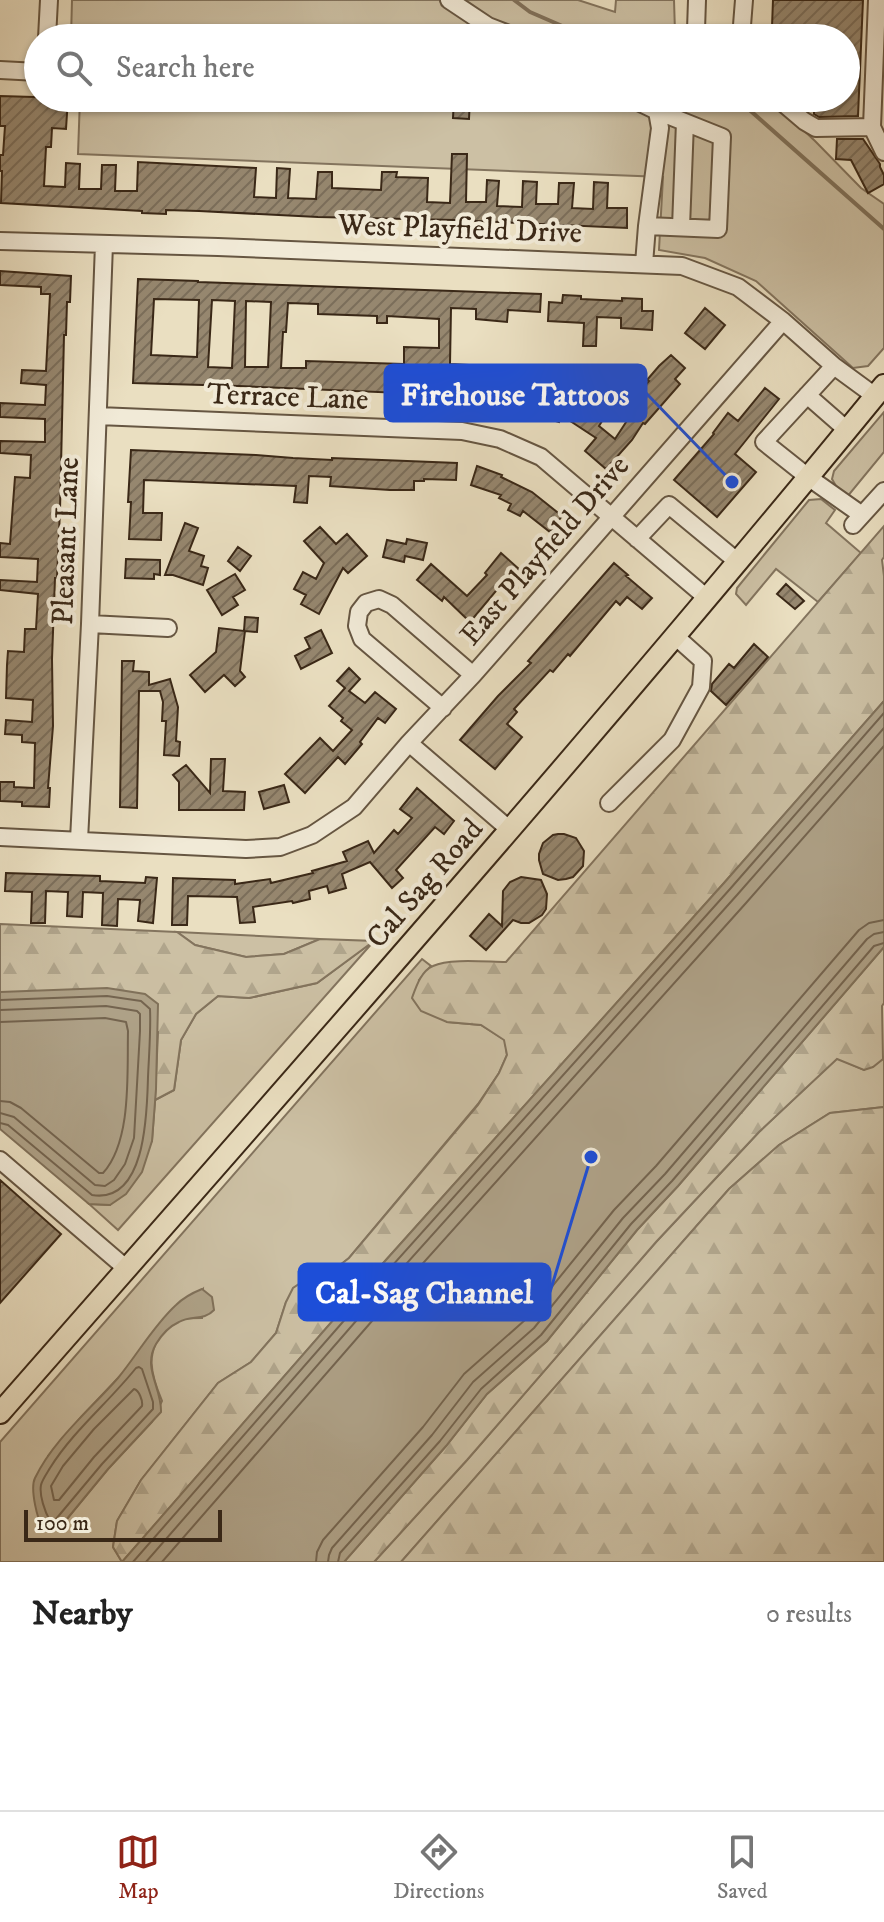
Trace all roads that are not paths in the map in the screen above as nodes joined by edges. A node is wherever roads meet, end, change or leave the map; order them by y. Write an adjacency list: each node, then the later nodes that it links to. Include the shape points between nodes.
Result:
1 (49, 0): 6 (street)
2 (449, 0): 7 (street)
3 (697, 0): 8 (street)
4 (744, 0): 9 (street)
5 (877, 0): 16 (street)
6 (48, 24)
7 (485, 24)
8 (696, 24)
9 (742, 24)
10 (0, 70): 11 (street)
11 (24, 71)
12 (657, 112): 18 (street, via 660,128)
13 (660, 112): 15 (street)
14 (793, 112): 16 (street, via 816,128)
15 (685, 122): 19 (street); 19 (street, via 722,137 718,229)
16 (872, 127): 17 (street)
17 (884, 152)
18 (647, 226): 19 (street); 22 (street)
19 (681, 227)
20 (0, 241): 21 (street, West Playfield Drive)
21 (104, 244): 22 (street, West Playfield Drive); 27 (street, Pleasant Lane)
22 (644, 264): 23 (street, West Playfield Drive, via 682,266 738,287)
23 (783, 321): 24 (street, West Playfield Drive); 31 (street, East Playfield Drive)
24 (834, 366): 25 (street, West Playfield Drive); 26 (street)
25 (880, 390): 28 (main road, Cal Sag Road)
26 (807, 395): 28 (street); 29 (street, via 764,442)
27 (98, 416): 31 (street, Terrace Lane, via 462,431 500,439 541,457); 35 (street, Pleasant Lane)
28 (847, 430): 29 (main road, Cal Sag Road)
29 (808, 477): 30 (street, via 858,520); 33 (main road, Cal Sag Road)
30 (884, 491)
31 (611, 516): 32 (street, Terrace Lane); 38 (street, East Playfield Drive)
32 (637, 539): 33 (street, via 669,505); 34 (street, Terrace Lane)
33 (738, 562): 34 (main road, Cal Sag Road)
34 (707, 598): 37 (main road, Cal Sag Road)
35 (90, 624): 36 (street); 44 (street, Pleasant Lane)
36 (168, 628)
37 (675, 636): 41 (street, via 703,661 701,687 672,740); 42 (main road, Cal Sag Road)
38 (473, 675): 39 (street, East Playfield Drive); 39 (street, via 392,605 379,599 366,603 357,626 362,639)
39 (443, 708): 40 (street, East Playfield Drive)
40 (409, 743): 42 (street); 44 (street, East Playfield Drive, via 354,807 312,835 280,847)
41 (609, 803)
42 (510, 830): 46 (main road, Cal Sag Road)
43 (0, 837): 44 (street, East Playfield Drive)
44 (79, 840)
45 (0, 1160): 46 (street)
46 (127, 1269): 47 (main road, Cal Sag Road)
47 (0, 1413)

